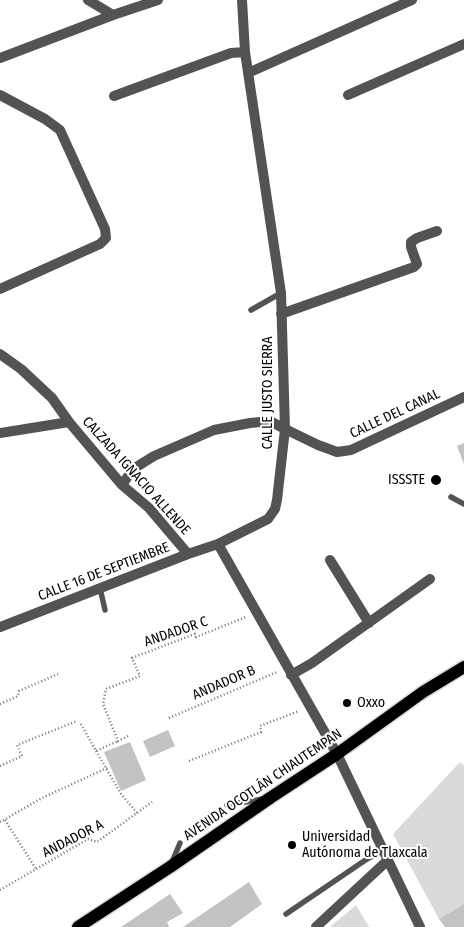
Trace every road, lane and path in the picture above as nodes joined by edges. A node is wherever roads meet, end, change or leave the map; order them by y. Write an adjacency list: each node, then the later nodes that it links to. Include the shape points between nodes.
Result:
1 (88, 0): 5 (street)
2 (158, 0): 5 (street)
3 (242, 0): 7 (street, CALLE JUSTO SIERRA)
4 (412, 0): 9 (street)
5 (114, 15): 8 (street)
6 (464, 44): 11 (street)
7 (245, 52): 9 (street, CALLE JUSTO SIERRA); 12 (street, via 231,53)
8 (0, 58)
9 (248, 73): 15 (street, CALLE JUSTO SIERRA)
10 (0, 95): 14 (street, via 60,130 105,229 106,238 100,244)
11 (348, 95)
12 (114, 96)
13 (437, 231): 17 (street, via 411,242 414,267)
14 (0, 289)
15 (281, 293): 16 (lane); 17 (street, CALLE JUSTO SIERRA)
16 (251, 310)
17 (281, 314): 21 (street, CALLE JUSTO SIERRA)
18 (0, 354): 20 (street, CALZADA IGNACIO ALLENDE, via 52,398)
19 (464, 397): 21 (street, CALLE DEL CANAL, via 350,450 337,452)
20 (69, 422): 22 (street); 23 (street, CALZADA IGNACIO ALLENDE)
21 (285, 429): 23 (street, CALLE DEL CANAL, via 270,420 214,430 154,456 133,469); 26 (street, CALLE JUSTO SIERRA, via 275,509 268,519)
22 (0, 433)
23 (122, 485): 27 (street, CALZADA IGNACIO ALLENDE, via 149,508)
24 (451, 497): 25 (lane)
25 (464, 504)
26 (218, 544): 27 (street, CALLE 16 DE SEPTIEMBRE); 32 (street)
27 (188, 554): 30 (street, CALLE 16 DE SEPTIEMBRE)
28 (330, 560): 33 (street)
29 (430, 579): 33 (street)
30 (100, 588): 31 (lane); 34 (street, CALLE 16 DE SEPTIEMBRE)
31 (105, 610)
32 (256, 613): 36 (street); 44 (path, ANDADOR C, via 132,658 140,676 106,689 103,704)
33 (369, 623): 36 (street, via 312,663)
34 (0, 627)
35 (464, 667): 46 (main road, AVENIDA OCOTLÁN CHIAUTEMPAN, via 423,692)
36 (289, 671): 39 (street); 40 (path, ANDADOR B)
37 (58, 674): 38 (path, via 19,691 18,696)
38 (0, 704)
39 (309, 706): 46 (street); 47 (path, via 260,726 261,732)
40 (169, 718)
41 (77, 720): 48 (path, via 17,745 22,756)
42 (81, 724): 45 (path)
43 (128, 736): 44 (path)
44 (118, 741): 45 (path)
45 (96, 751): 49 (path)
46 (337, 754): 50 (main road, AVENIDA OCOTLÁN CHIAUTEMPAN); 57 (street)
47 (189, 761)
48 (0, 766)
49 (107, 768): 53 (path, via 121,794); 54 (path, via 42,798)
50 (270, 798): 52 (lane); 59 (main road, AVENIDA OCOTLÁN CHIAUTEMPAN)
51 (152, 802): 53 (path, ANDADOR A)
52 (227, 805)
53 (137, 813): 60 (path, ANDADOR A, via 97,842 88,840)
54 (4, 820): 55 (path); 60 (path)
55 (0, 822)
56 (180, 843): 59 (lane)
57 (383, 850): 58 (street); 62 (lane)
58 (388, 860): 64 (street); 65 (street)
59 (170, 867): 63 (main road, AVENIDA OCOTLÁN CHIAUTEMPAN)
60 (36, 869): 61 (path, ANDADOR A)
61 (0, 890)
62 (286, 914)
63 (78, 927)
64 (316, 927)
65 (420, 927)

